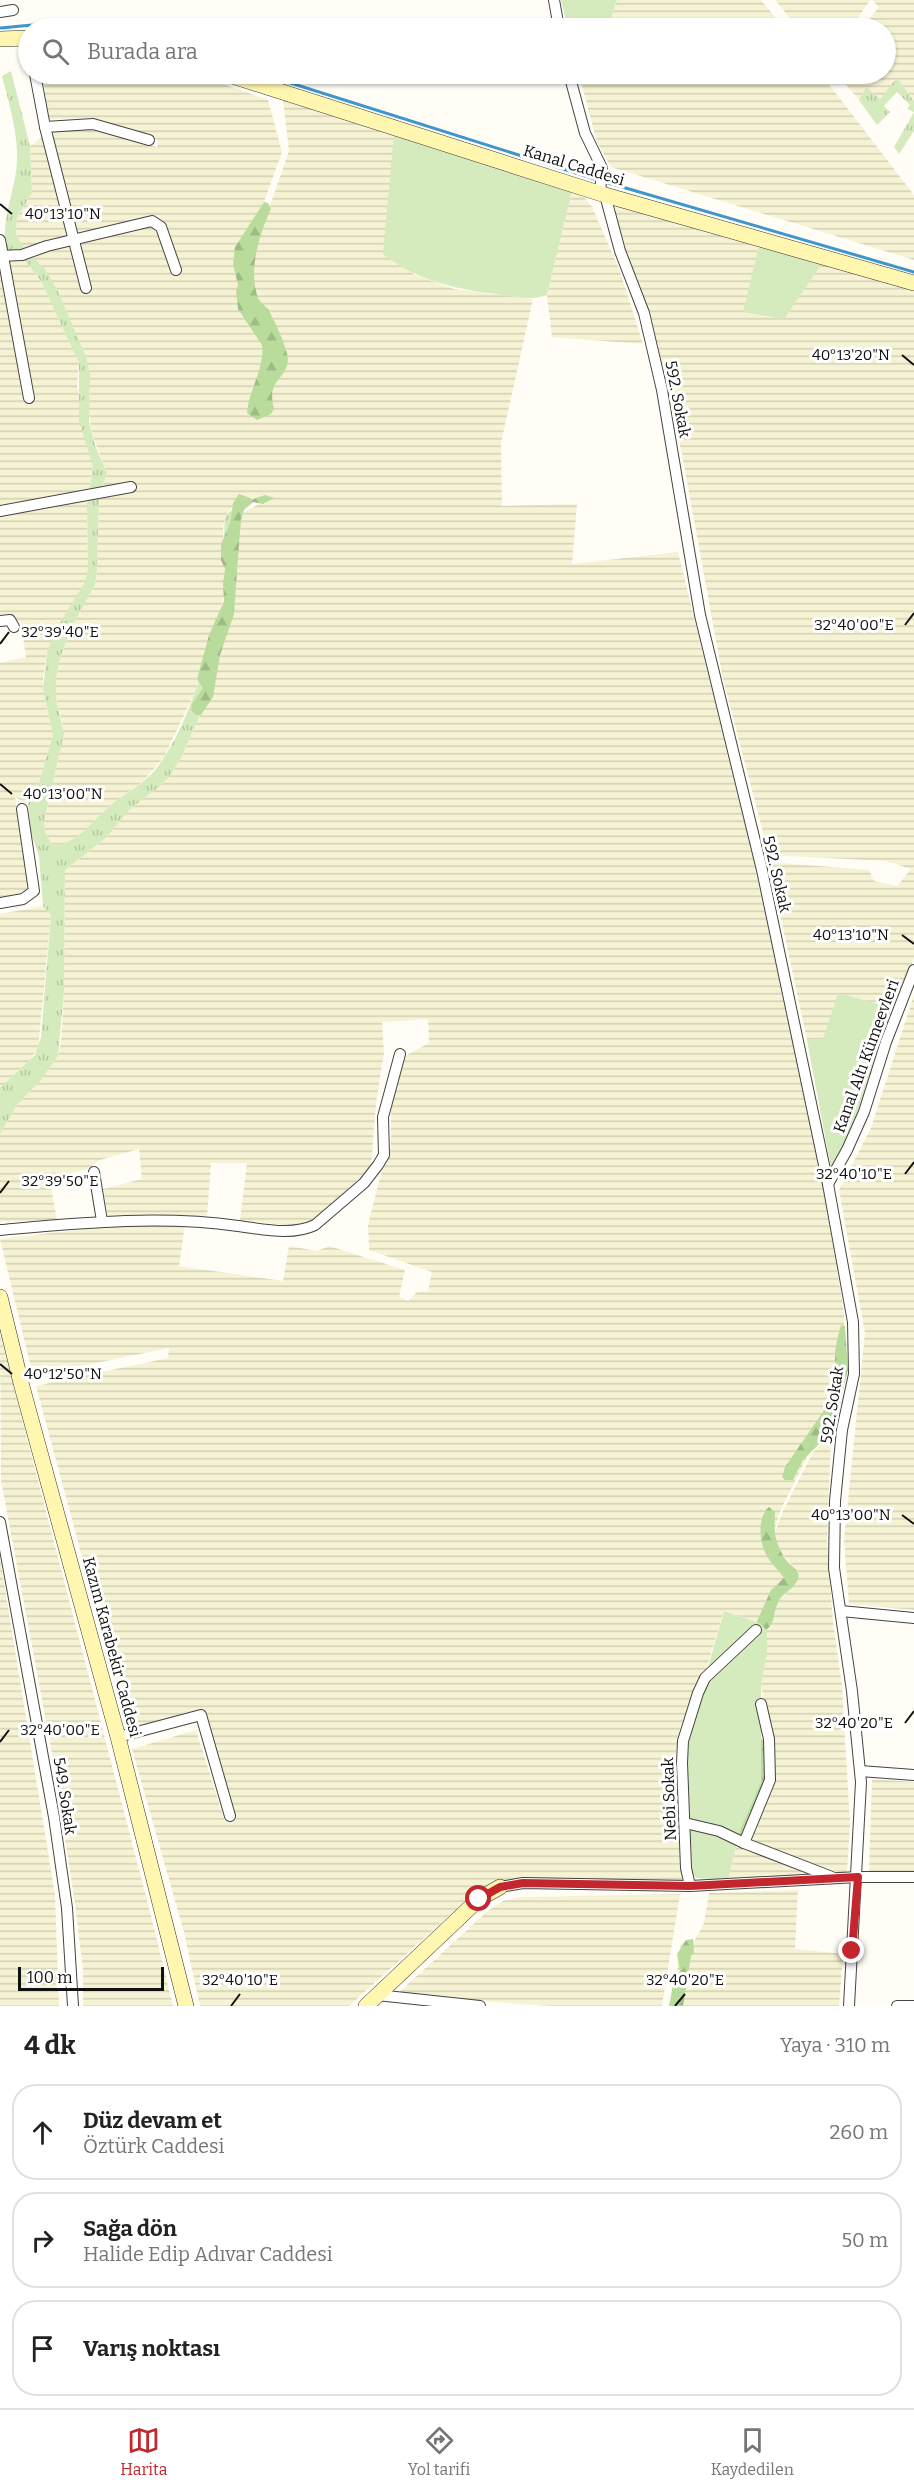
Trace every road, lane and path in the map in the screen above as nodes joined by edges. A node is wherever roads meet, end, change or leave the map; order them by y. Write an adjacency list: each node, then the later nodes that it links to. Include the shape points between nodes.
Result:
1 (554, 0): 4 (street)
2 (13, 10): 3 (street)
3 (0, 12)
4 (558, 18)
5 (18, 38): 6 (street)
6 (0, 39)
7 (37, 84): 10 (street)
8 (259, 84): 12 (street, Kanal Caddesi)
9 (572, 84): 12 (street, 592. Sokak, via 585,133 601,164)
10 (45, 127): 11 (street, via 93,124); 13 (street)
11 (149, 140)
12 (602, 187): 17 (street, Kanal Caddesi); 29 (street, 592. Sokak, via 620,251 644,313 662,390 700,615 762,870)
13 (74, 239): 15 (street, via 22,255); 16 (street, via 155,222 161,227); 18 (street)
14 (0, 240): 15 (street)
15 (1, 255): 19 (street)
16 (176, 270)
17 (914, 283)
18 (86, 288)
19 (29, 398)
20 (130, 487): 21 (street)
21 (0, 511)
22 (0, 621): 23 (street, via 10,620)
23 (15, 627)
24 (22, 810): 25 (street, via 34,891 23,899)
25 (0, 903)
26 (914, 970): 29 (street, Kanal Altı Kümeevleri, via 864,1112)
27 (400, 1054): 30 (street, via 383,1117 384,1155 364,1184 315,1225 299,1231 192,1221)
28 (94, 1172): 30 (street)
29 (828, 1184): 34 (street, 592. Sokak, via 853,1322 854,1374 842,1430 835,1501 834,1568)
30 (102, 1221): 31 (street)
31 (0, 1230)
32 (0, 1297): 38 (street, Kazım Karabekir Caddesi)
33 (0, 1522): 50 (street, 549. Sokak, via 56,1828 67,1908)
34 (841, 1611): 35 (street); 39 (street, 592. Sokak)
35 (914, 1618)
36 (756, 1630): 42 (street, Nebi Sokak, via 705,1678 698,1693 683,1741)
37 (761, 1704): 43 (street, via 769,1739 770,1780)
38 (118, 1737): 41 (street, via 201,1715); 51 (street, Kazım Karabekir Caddesi)
39 (860, 1771): 40 (street); 44 (street, 592. Sokak)
40 (914, 1775)
41 (230, 1816)
42 (685, 1823): 43 (street, via 719,1831); 47 (street, Nebi Sokak)
43 (744, 1843): 46 (street)
44 (858, 1877): 45 (street); 46 (street); 54 (street, 592. Sokak)
45 (914, 1877)
46 (835, 1878): 47 (street)
47 (690, 1886): 48 (street, via 523,1883)
48 (500, 1887): 49 (street, via 479,1899)
49 (377, 1995): 52 (street); 53 (street)
50 (73, 2006)
51 (186, 2006)
52 (366, 2006)
53 (480, 2006)
54 (849, 2006)
55 (897, 2006): 56 (street)
56 (914, 2006)

